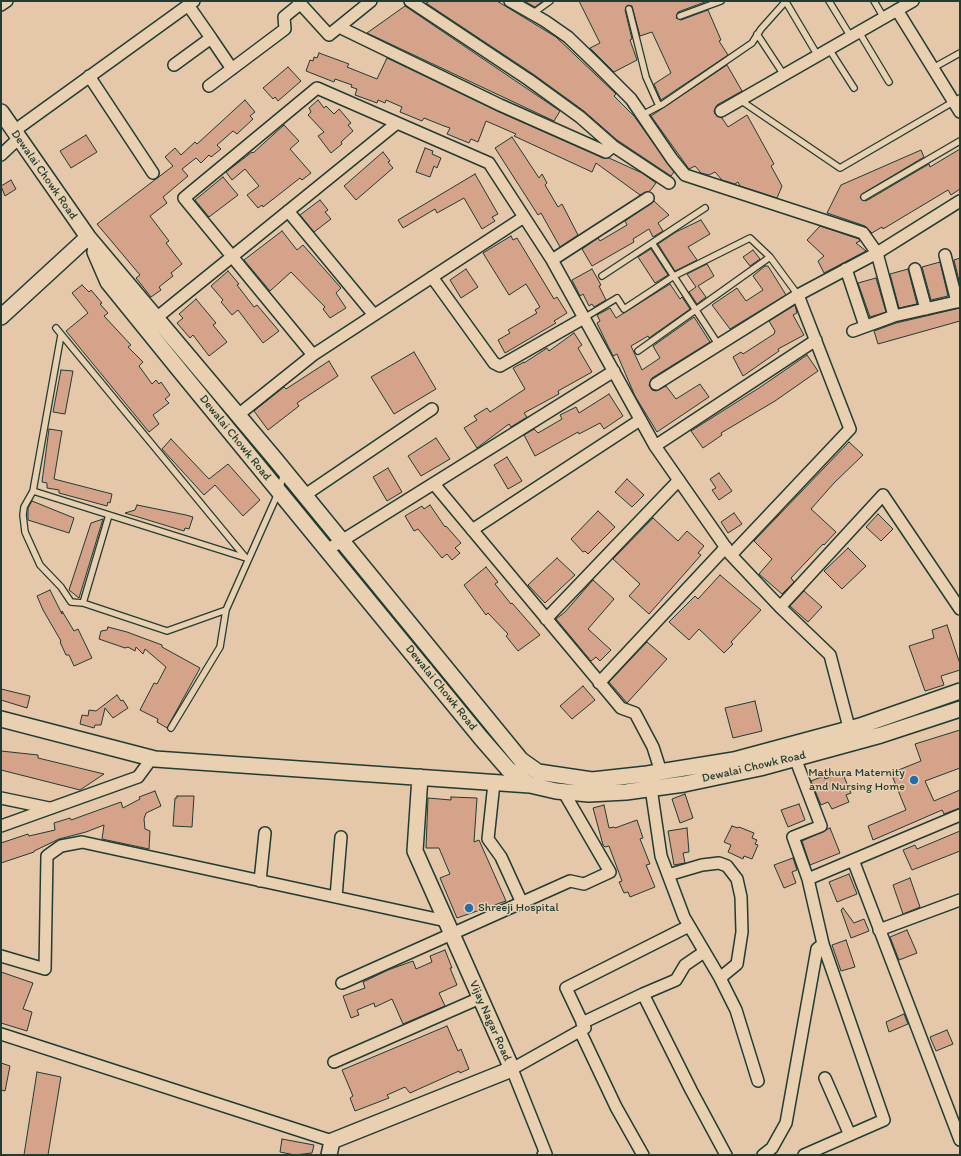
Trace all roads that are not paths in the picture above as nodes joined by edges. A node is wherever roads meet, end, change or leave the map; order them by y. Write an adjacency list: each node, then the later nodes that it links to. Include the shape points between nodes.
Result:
1 (7, 1): 13 (street)
2 (371, 1): 19 (street)
3 (410, 1): 44 (street, via 529,80 580,117)
4 (510, 1): 16 (street)
5 (550, 1): 16 (lane)
6 (721, 1): 17 (lane)
7 (786, 1): 20 (lane); 25 (lane)
8 (829, 1): 21 (lane)
9 (874, 1): 18 (lane)
10 (913, 1): 15 (street)
11 (191, 3): 22 (street); 30 (street)
12 (299, 3): 19 (street, via 329,35); 28 (street, via 284,17 286,29)
13 (1, 5)
14 (629, 9): 36 (lane, via 646,77)
15 (897, 10): 18 (street); 27 (street)
16 (532, 14): 40 (street, via 568,37 630,99)
17 (680, 16)
18 (884, 18): 21 (street)
19 (339, 27): 44 (street, via 500,105 606,152)
20 (757, 34): 29 (lane); 36 (lane, via 752,43)
21 (855, 34): 23 (street); 31 (lane)
22 (211, 38): 26 (street); 28 (street)
23 (829, 49): 25 (street); 33 (lane)
24 (960, 53): 27 (lane)
25 (818, 56): 29 (street)
26 (174, 65)
27 (933, 68): 35 (street)
28 (232, 69): 32 (street)
29 (784, 75): 34 (street)
30 (89, 76): 42 (street); 46 (street)
31 (889, 82)
32 (209, 86)
33 (854, 88)
34 (740, 100): 35 (lane, via 840,168); 37 (street)
35 (957, 100): 39 (street)
36 (659, 106): 40 (lane)
37 (721, 111)
38 (1, 112): 42 (main road, Dewalai Chowk Road)
39 (960, 112)
40 (642, 115): 56 (street, via 685,175 863,233)
41 (397, 123): 52 (street); 53 (street, via 489,163); 58 (street, via 317,88 184,198)
42 (17, 135): 45 (street); 54 (main road, Dewalai Chowk Road)
43 (960, 141): 48 (lane)
44 (612, 146): 47 (street)
45 (1, 155)
46 (153, 173)
47 (669, 183)
48 (864, 197)
49 (648, 198): 60 (street)
50 (960, 201): 56 (street)
51 (704, 208): 55 (lane)
52 (288, 211): 58 (street); 70 (street)
53 (524, 217): 60 (street); 65 (street)
54 (88, 237): 72 (main road); 73 (main road, Dewalai Chowk Road); 76 (main road, Dewalai Chowk Road, via 108,282)
55 (652, 243): 63 (lane); 64 (lane)
56 (877, 253): 61 (street); 71 (street)
57 (945, 255): 67 (street)
58 (232, 257): 73 (street); 83 (street)
59 (770, 258): 64 (lane, via 750,238); 66 (lane); 69 (lane)
60 (552, 260): 74 (street)
61 (846, 269): 66 (street); 75 (street)
62 (915, 269): 68 (street)
63 (602, 276)
64 (674, 276): 69 (lane); 74 (lane, via 624,309 617,298)
65 (432, 277): 70 (street); 74 (street, via 494,363 500,366)
66 (798, 295): 80 (street); 81 (street)
67 (959, 302): 68 (street)
68 (926, 309): 71 (street)
69 (696, 311): 81 (lane); 82 (lane)
70 (374, 315): 83 (street)
71 (894, 316): 75 (street)
72 (1, 317)
73 (157, 318): 76 (street); 87 (main road, Dewalai Chowk Road)
74 (584, 318): 84 (street)
75 (865, 326): 78 (street)
76 (145, 327): 94 (main road, Dewalai Chowk Road)
77 (56, 328): 79 (lane)
78 (853, 331)
79 (61, 335): 93 (lane); 96 (lane, via 246,558)
80 (816, 340): 89 (street); 100 (street, via 850,429)
81 (718, 344): 85 (street)
82 (638, 351)
83 (313, 354): 87 (street)
84 (614, 371): 88 (street); 92 (street)
85 (656, 384)
86 (432, 409): 95 (street)
87 (238, 415): 90 (main road, Dewalai Chowk Road)
88 (640, 420): 89 (street); 97 (street)
89 (655, 446): 91 (street)
90 (285, 471): 94 (lane); 95 (main road, Dewalai Chowk Road)
91 (678, 480): 100 (street); 105 (street)
92 (434, 484): 97 (street); 98 (street)
93 (33, 491): 96 (lane); 101 (lane, via 24,507 23,515 25,532 30,544 40,565 57,582 71,602)
94 (278, 491): 99 (main road, Dewalai Chowk Road); 104 (lane)
95 (305, 495): 98 (main road, Dewalai Chowk Road)
96 (109, 515): 101 (lane)
97 (472, 530): 105 (street)
98 (342, 541): 99 (street); 114 (main road, Dewalai Chowk Road, via 521,760)
99 (327, 550): 118 (main road, Dewalai Chowk Road, via 481,738 508,768)
100 (728, 551): 102 (street); 106 (street)
101 (83, 603): 104 (lane, via 167,631)
102 (780, 607): 103 (street, via 883,495); 111 (street, via 830,655)
103 (960, 609)
104 (226, 610): 110 (lane, via 220,647)
105 (546, 619): 106 (street)
106 (599, 683): 115 (street, via 621,708 635,713 653,747)
107 (960, 691): 111 (main road, Dewalai Chowk Road)
108 (960, 709): 111 (main road, Dewalai Chowk Road, via 881,736)
109 (1, 719): 112 (main road)
110 (171, 728)
111 (852, 736): 113 (main road, Dewalai Chowk Road); 115 (main road, Dewalai Chowk Road)
112 (152, 758): 116 (main road); 122 (street, via 138,778)
113 (794, 758): 119 (main road, Dewalai Chowk Road, via 707,779); 129 (street, via 821,826 793,837)
114 (538, 772): 115 (main road, Dewalai Chowk Road, via 592,780); 118 (main road)
115 (661, 772)
116 (420, 777): 117 (main road); 134 (main road, Vijay Nagar Road, via 415,851)
117 (494, 783): 118 (main road); 133 (street, via 488,839 501,858)
118 (530, 785): 120 (main road, Dewalai Chowk Road)
119 (651, 788): 120 (main road, Dewalai Chowk Road, via 588,794); 128 (street, via 661,856)
120 (563, 791): 133 (street, via 610,872 584,884 570,881)
121 (1, 798): 122 (street)
122 (49, 808): 124 (street)
123 (960, 815): 127 (street)
124 (1, 826)
125 (265, 833): 130 (street)
126 (341, 837): 131 (street)
127 (853, 860): 129 (street); 136 (street)
128 (668, 874): 135 (street); 141 (street, via 719,863 727,866 738,879 742,932 737,964)
129 (808, 879): 138 (street)
130 (260, 881): 131 (street); 140 (street, via 82,842 61,846 47,856 45,970)
131 (336, 897): 134 (street)
132 (960, 900): 136 (street)
133 (522, 903): 137 (street)
134 (446, 921): 137 (main road, Vijay Nagar Road)
135 (689, 926): 139 (street); 145 (street, via 566,988)
136 (879, 930): 152 (street)
137 (452, 935): 142 (street); 144 (main road, Vijay Nagar Road)
138 (823, 944): 151 (street, via 884,1120); 157 (street, via 817,949 786,1123 772,1148)
139 (704, 952): 141 (street); 143 (street, via 685,965 676,980)
140 (1, 956)
141 (720, 978): 150 (street, via 736,1010)
142 (342, 984)
143 (643, 994): 145 (street); 156 (street)
144 (480, 998): 147 (street); 148 (main road, Vijay Nagar Road)
145 (581, 1027): 148 (street); 155 (street, via 616,1108)
146 (1, 1034): 153 (street)
147 (334, 1062)
148 (512, 1069): 153 (main road, Vijay Nagar Road); 154 (street, via 546,1154)
149 (825, 1078): 151 (street)
150 (758, 1081)
151 (850, 1135): 158 (street)
152 (960, 1140)
153 (330, 1148)
154 (543, 1155)
155 (643, 1155)
156 (726, 1155)
157 (763, 1155)
158 (804, 1155)

